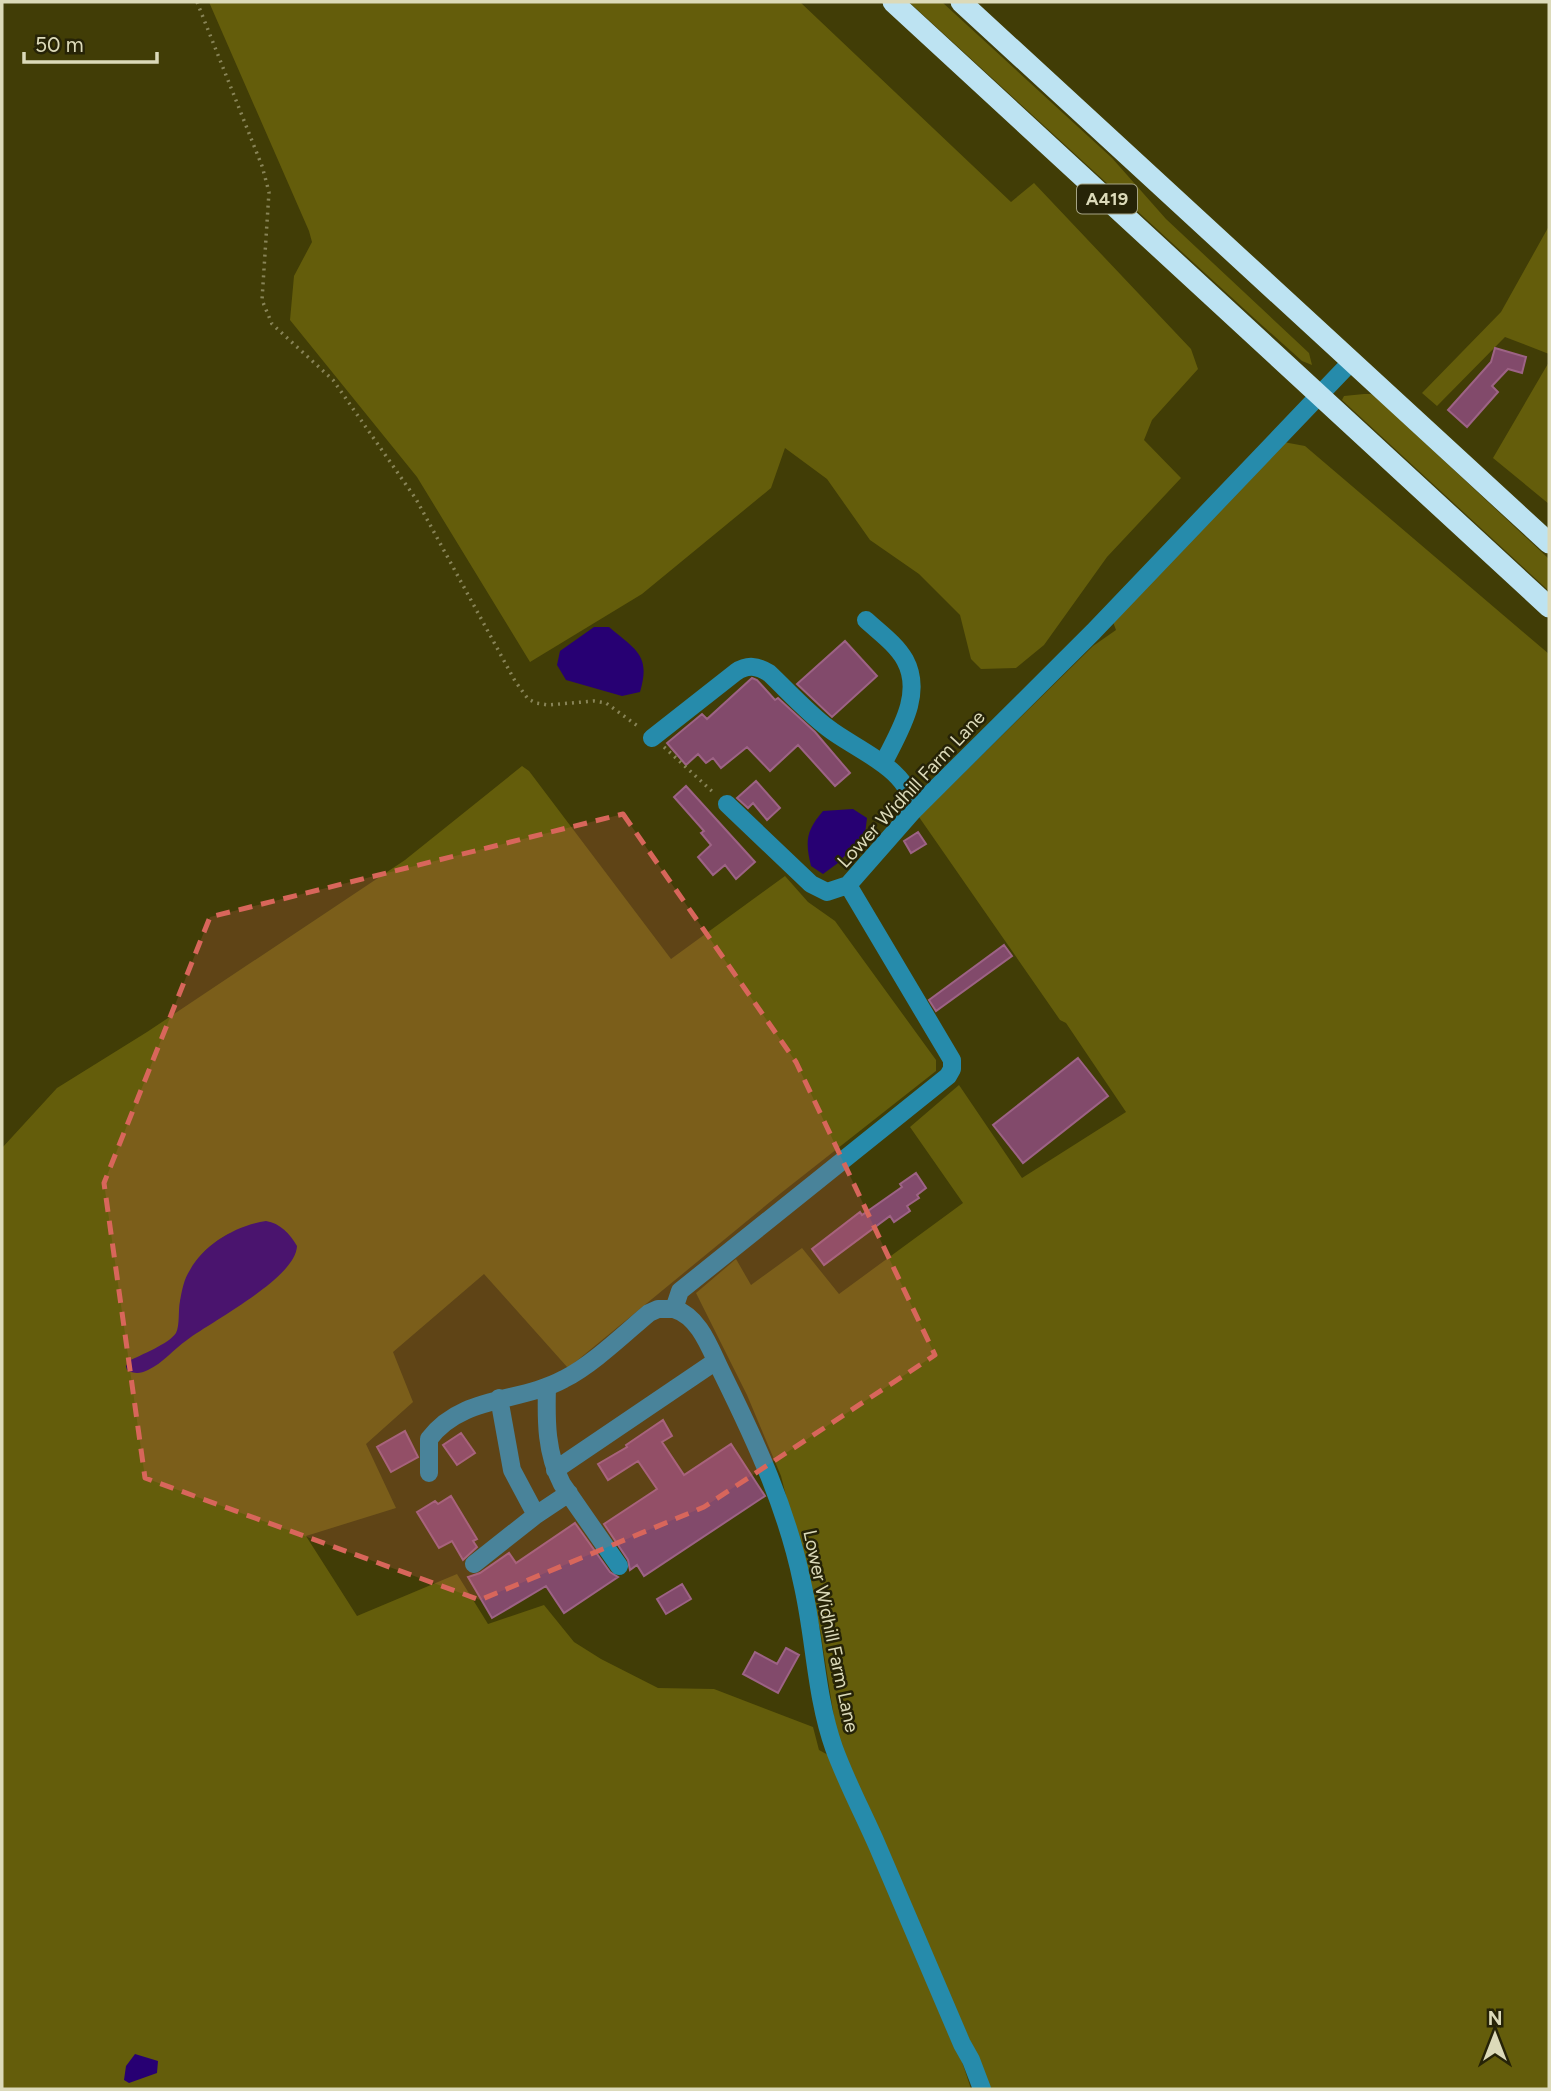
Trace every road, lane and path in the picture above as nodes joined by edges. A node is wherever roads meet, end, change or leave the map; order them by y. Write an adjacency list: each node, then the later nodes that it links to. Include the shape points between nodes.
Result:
1 (197, 2): 9 (path, via 269,192 262,300 272,324 333,380 410,489 528,699 548,705 606,703)
2 (893, 2): 5 (highway, A419)
3 (961, 2): 4 (highway, A419)
4 (1351, 362): 5 (lane, Lower Widhill Farm Lane); 6 (highway, A419)
5 (1321, 396): 7 (highway, A419); 12 (lane, Lower Widhill Farm Lane)
6 (1549, 543)
7 (1549, 607)
8 (866, 620): 10 (lane, via 904,658 912,683 908,709)
9 (652, 738): 10 (lane, via 736,671 758,666 826,727); 11 (path)
10 (883, 764): 12 (lane, via 909,789)
11 (727, 804): 13 (lane, via 811,884 827,892)
12 (913, 811): 13 (lane, Lower Widhill Farm Lane)
13 (848, 886): 14 (lane, Lower Widhill Farm Lane, via 933,1025 952,1060 952,1069 932,1091 680,1291)
14 (674, 1309): 15 (lane, Lower Widhill Farm Lane, via 701,1330); 16 (lane, via 649,1314 578,1370)
15 (716, 1361): 18 (lane); 24 (lane, Lower Widhill Farm Lane, via 771,1479 793,1543 810,1617 818,1688 834,1748)
16 (547, 1387): 17 (lane); 18 (lane, via 548,1437)
17 (499, 1398): 19 (lane, via 461,1413 434,1432 428,1446); 21 (lane, via 512,1470)
18 (555, 1470): 20 (lane)
19 (429, 1473)
20 (569, 1493): 21 (lane); 23 (lane)
21 (536, 1515): 22 (lane)
22 (474, 1564)
23 (619, 1566)
24 (982, 2089)

